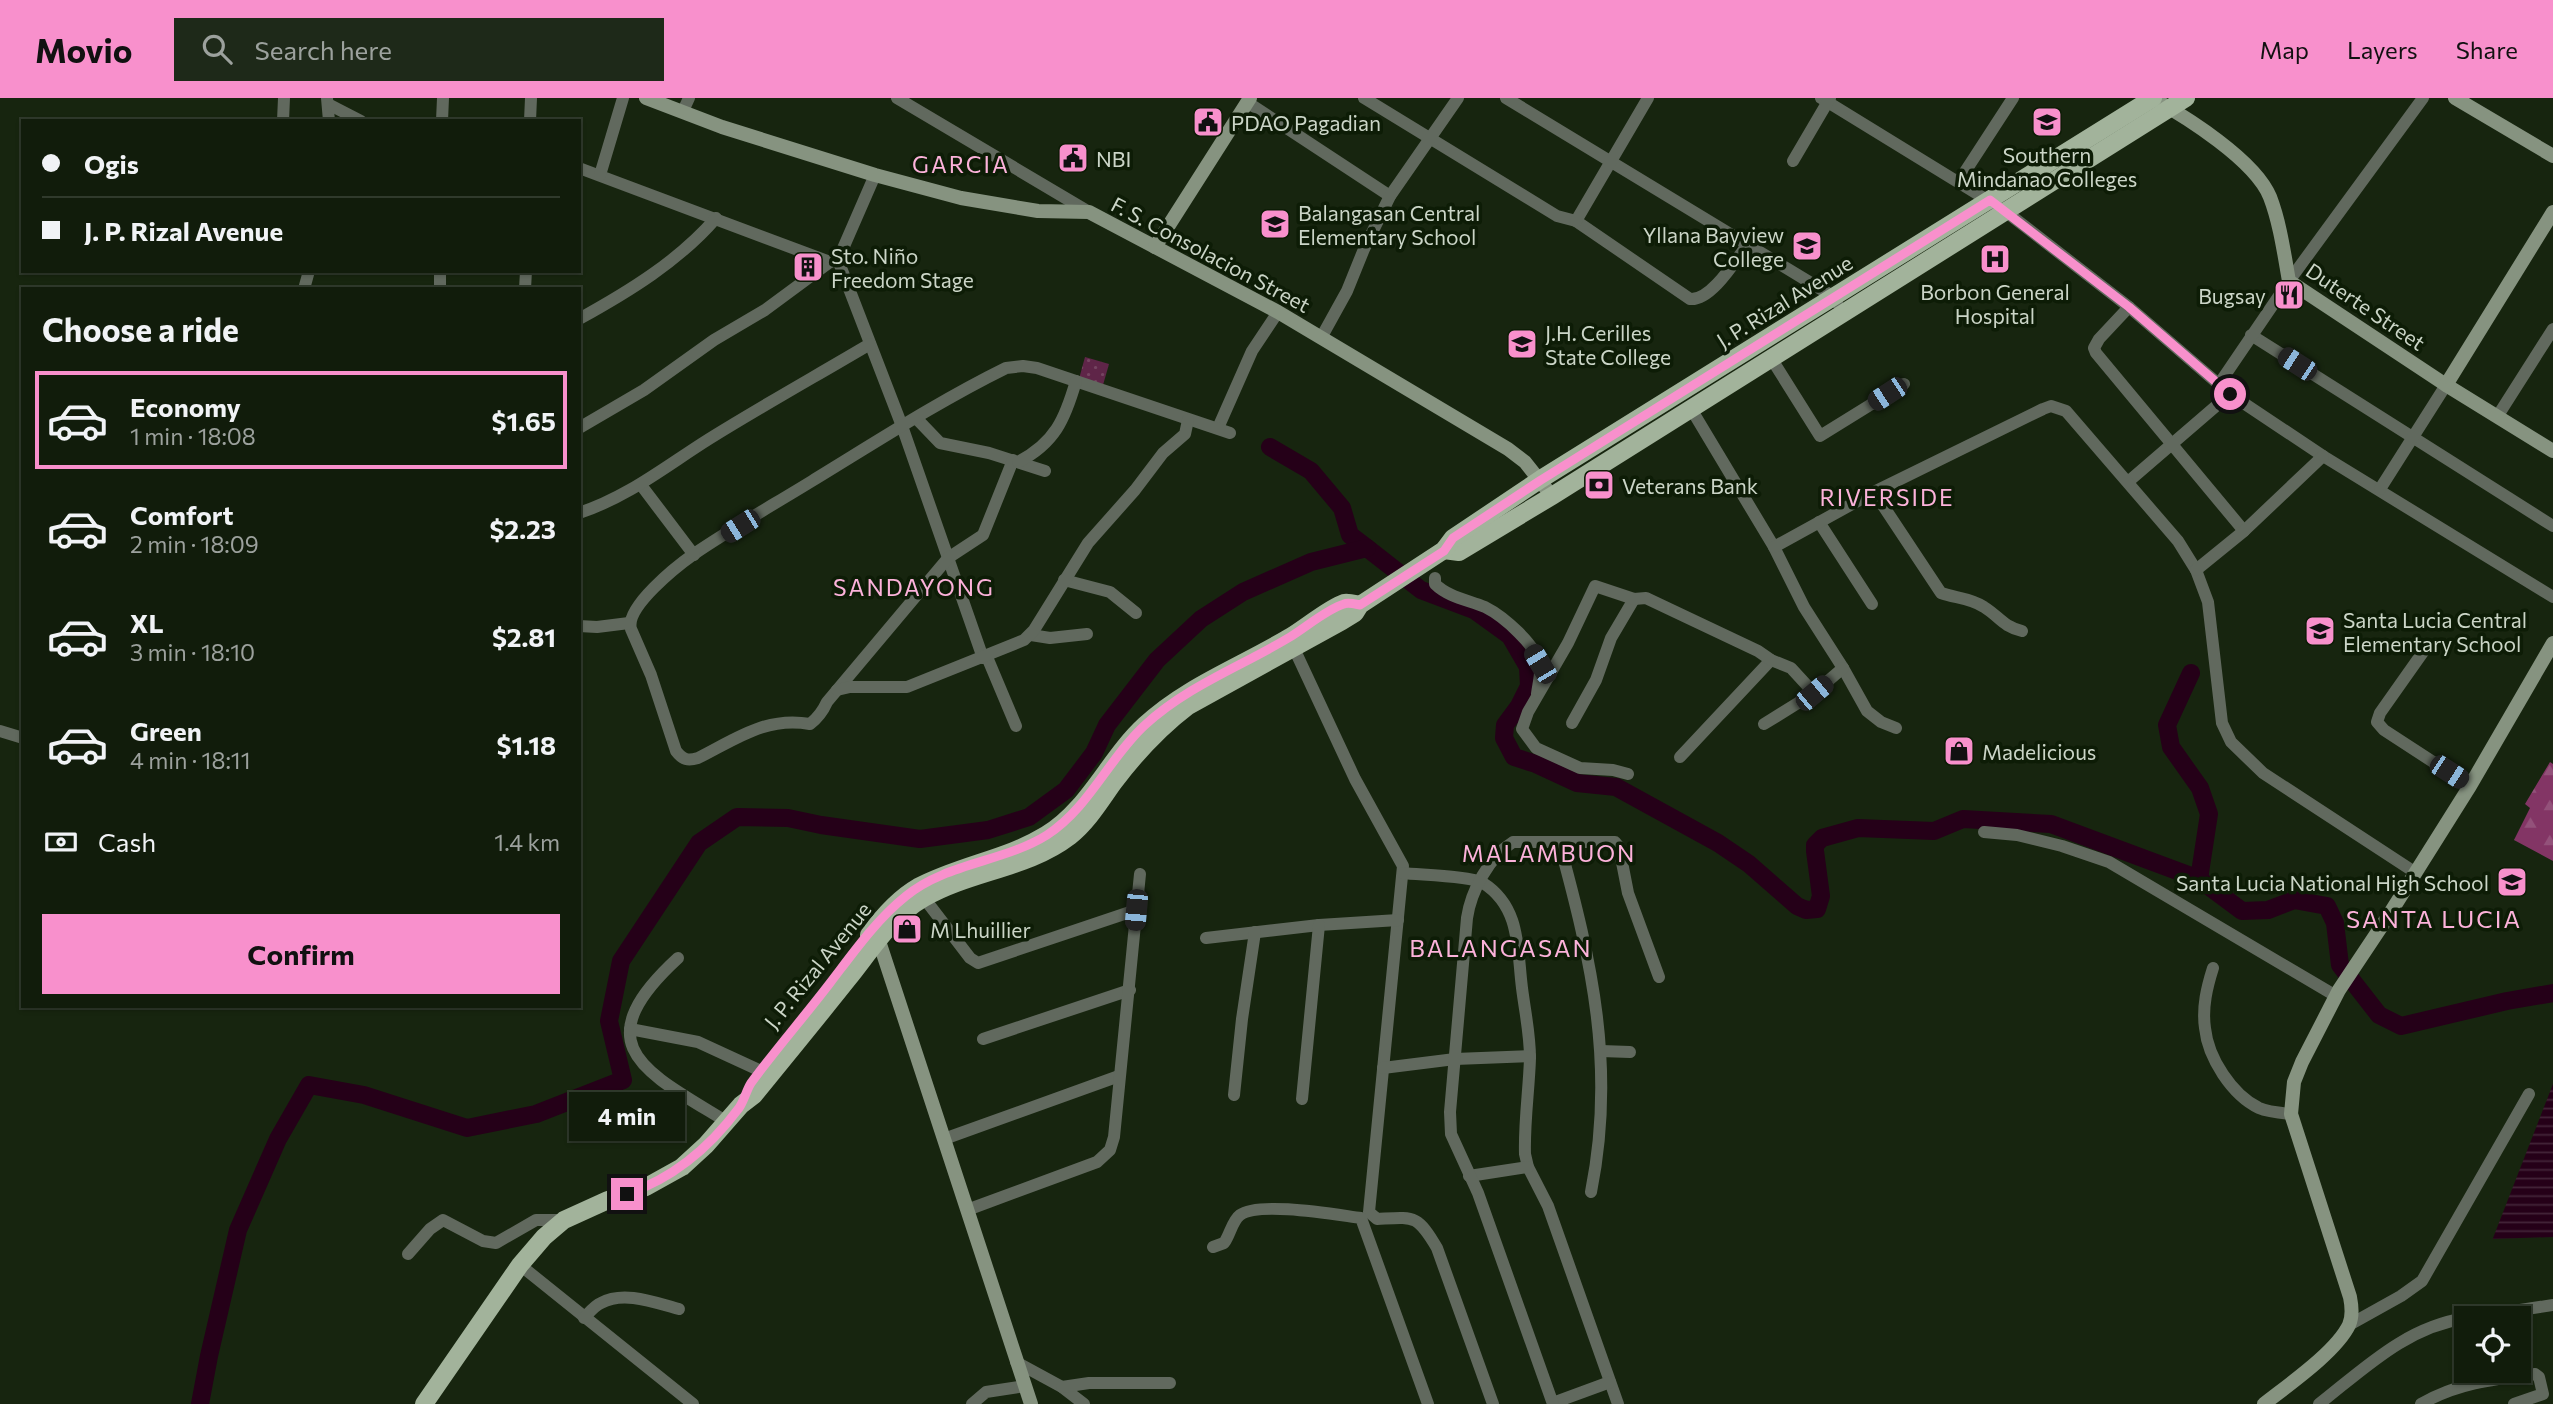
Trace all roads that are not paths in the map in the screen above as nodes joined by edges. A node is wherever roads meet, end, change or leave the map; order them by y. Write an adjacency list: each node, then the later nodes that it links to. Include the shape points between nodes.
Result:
1 (284, 98): 21 (street)
2 (443, 98): 24 (street)
3 (531, 98): 25 (street)
4 (623, 98): 31 (street)
5 (646, 98): 19 (street, F. S. Consolacion Street)
6 (897, 98): 37 (street)
7 (1364, 98): 26 (street)
8 (1458, 98): 26 (street)
9 (1506, 98): 29 (street)
10 (1648, 98): 29 (street)
11 (2013, 98): 33 (street)
12 (2152, 98): 20 (street, Duterte Street); 35 (main road, J. P. Rizal Avenue)
13 (2186, 98): 20 (main road, J. P. Rizal Avenue)
14 (2423, 98): 45 (street)
15 (2455, 98): 27 (street)
16 (1826, 99): 28 (street); 33 (street)
17 (1248, 100): 34 (street); 43 (street)
18 (328, 101): 22 (street); 23 (street)
19 (686, 105): 32 (street, F. S. Consolacion Street, via 722,127)
20 (2170, 108): 36 (main road, J. P. Rizal Avenue); 45 (street, Duterte Street, via 2253,169 2263,183 2277,220)
21 (283, 119)
22 (329, 119)
23 (358, 119)
24 (442, 119)
25 (530, 119)
26 (1430, 139): 34 (street); 40 (street, via 1557,216)
27 (2553, 156)
28 (1793, 161)
29 (1612, 163): 40 (street); 42 (street)
30 (581, 169): 31 (street)
31 (600, 175): 39 (street)
32 (875, 175): 37 (street, F. S. Consolacion Street, via 961,198 1025,209); 44 (street)
33 (1959, 181): 35 (street)
34 (1390, 196): 52 (street)
35 (1990, 200): 36 (street); 41 (main road, J. P. Rizal Avenue)
36 (2006, 211): 41 (main road, J. P. Rizal Avenue); 47 (street)
37 (1089, 212): 43 (street, F. S. Consolacion Street)
38 (2553, 212): 58 (street)
39 (716, 218): 44 (street); 49 (street, via 665,265)
40 (1576, 221): 42 (street, via 1696,300 1707,294)
41 (1945, 237): 46 (main road, J. P. Rizal Avenue)
42 (1747, 245): 46 (street)
43 (1155, 247): 48 (street, F. S. Consolacion Street)
44 (834, 261): 53 (street); 65 (street, via 644,390)
45 (2289, 281): 51 (street); 58 (street, Duterte Street)
46 (1839, 305): 54 (main road, J. P. Rizal Avenue); 72 (main road, J. P. Rizal Avenue)
47 (2129, 307): 57 (street); 67 (street, via 2094,348)
48 (1278, 312): 52 (street, F. S. Consolacion Street); 63 (street, via 1252,351 1224,431)
49 (581, 318)
50 (2553, 330): 61 (street)
51 (2251, 335): 57 (street); 66 (street)
52 (1321, 338): 72 (street, F. S. Consolacion Street, via 1508,449)
53 (870, 344): 64 (street); 74 (street, via 726,428)
54 (1771, 358): 56 (street, via 1820,436); 60 (main road, J. P. Rizal Avenue)
55 (1076, 381): 62 (street, via 1037,368 1006,368); 63 (street); 70 (street, via 1063,421 1038,451)
56 (1904, 384)
57 (2219, 384): 59 (street)
58 (2446, 385): 61 (street, Duterte Street); 66 (street)
59 (2230, 394): 67 (street); 69 (street)
60 (1690, 407): 77 (main road, J. P. Rizal Avenue); 82 (street)
61 (2497, 417): 68 (street, Duterte Street)
62 (916, 418): 64 (street); 70 (street, via 940,443)
63 (1188, 419): 88 (street, via 1185,434 1163,453 1088,543)
64 (902, 426): 84 (street); 85 (street)
65 (581, 427)
66 (2412, 438): 75 (street); 80 (street)
67 (2174, 445): 73 (street); 81 (street)
68 (2553, 451)
69 (2323, 456): 75 (street); 81 (street)
70 (1016, 461): 71 (street); 85 (street, via 983,535)
71 (1045, 471)
72 (1541, 480): 77 (street, F. S. Consolacion Street); 83 (main road, J. P. Rizal Avenue, via 1453,538)
73 (2129, 481): 76 (street, via 2058,407 2043,409); 86 (street)
74 (641, 485): 78 (street); 84 (street)
75 (2380, 489): 89 (street)
76 (1874, 492): 79 (street); 95 (street, via 1939,591 1983,606 2004,625)
77 (1552, 496): 83 (main road, J. P. Rizal Avenue, via 1459,552)
78 (581, 512)
79 (1819, 522): 82 (street); 91 (street)
80 (2553, 526)
81 (2244, 531): 86 (street)
82 (1774, 547): 103 (street, via 1804,607)
83 (1444, 551): 99 (main road, J. P. Rizal Avenue, via 1360,605 1345,603)
84 (694, 555): 93 (street, via 640,602)
85 (948, 558): 101 (street); 104 (street)
86 (2196, 570): 119 (street, via 2208,602 2222,723 2231,742 2263,773)
87 (1435, 578): 106 (street, via 1442,590 1508,621 1526,641 1540,664)
88 (1064, 580): 92 (street, via 1110,592); 97 (street)
89 (2553, 597)
90 (1634, 599): 102 (street, via 1646,598); 106 (street, via 1594,586); 107 (street)
91 (1872, 604)
92 (1136, 613)
93 (629, 623): 94 (street); 104 (street, via 677,751 685,760 767,724 810,724)
94 (581, 626)
95 (2022, 631)
96 (1087, 634): 97 (street)
97 (1031, 635): 101 (street)
98 (2553, 643): 115 (street)
99 (1292, 644): 118 (street, via 1355,779 1399,855); 122 (main road, J. P. Rizal Avenue, via 1198,694 1151,737 1073,834 1021,863)
100 (2428, 645): 115 (street, via 2377,722)
101 (985, 657): 104 (street, via 907,687); 109 (street)
102 (1771, 660): 105 (street, via 1791,668); 113 (street)
103 (1843, 668): 105 (street); 110 (street, via 1867,711)
104 (837, 690)
105 (1814, 693): 108 (street)
106 (1536, 701): 114 (street, via 1522,729 1536,748 1580,768)
107 (1572, 723)
108 (1764, 724)
109 (1016, 726)
110 (1896, 728)
111 (0, 731): 112 (street)
112 (21, 737)
113 (1680, 757)
114 (1628, 774)
115 (2470, 786): 119 (street)
116 (1984, 832): 133 (street, via 2017,835 2109,862)
117 (1559, 842): 121 (street, via 1513,842 1498,854); 131 (street, via 1618,844 1628,893); 136 (street, via 1584,936)
118 (1403, 873): 121 (street); 124 (street)
119 (2416, 873): 133 (street)
120 (1140, 874): 123 (street)
121 (1480, 881): 138 (street, via 1502,898 1513,920); 139 (street, via 1467,914)
122 (920, 893): 123 (street, via 978,963); 127 (main road, J. P. Rizal Avenue)
123 (1136, 910): 132 (street)
124 (1398, 920): 125 (street); 140 (street)
125 (1319, 925): 126 (street); 145 (street)
126 (1255, 932): 128 (street); 144 (street)
127 (876, 934): 141 (main road, J. P. Rizal Avenue); 146 (main road, J. P. Rizal Avenue, via 754,1095); 149 (street)
128 (1206, 937)
129 (678, 958): 134 (street, via 643,995)
130 (2213, 968): 147 (street, via 2205,995 2205,1029 2213,1054 2246,1100 2262,1109)
131 (1660, 976)
132 (1130, 990): 135 (street); 142 (street)
133 (2337, 993): 147 (street, via 2294,1082)
134 (630, 1029): 141 (street, via 698,1042); 148 (street, via 629,1042 641,1063 668,1086)
135 (983, 1039)
136 (1601, 1051): 137 (street); 152 (street, via 1600,1141)
137 (1630, 1052)
138 (1530, 1056): 139 (street); 150 (street)
139 (1455, 1059): 140 (street); 151 (street, via 1450,1126)
140 (1383, 1068): 154 (street)
141 (761, 1071): 146 (main road, J. P. Rizal Avenue)
142 (1119, 1076): 149 (street); 153 (street, via 1114,1137 1106,1156)
143 (2529, 1094): 164 (street, via 2422,1281)
144 (1234, 1095)
145 (1302, 1099)
146 (741, 1105): 148 (main road, J. P. Rizal Avenue)
147 (2291, 1114): 164 (street, via 2350,1297)
148 (727, 1122): 155 (main road, J. P. Rizal Avenue, via 666,1178)
149 (944, 1139): 153 (street)
150 (1528, 1167): 151 (street); 166 (street, via 1548,1206)
151 (1469, 1175): 177 (street)
152 (1591, 1192)
153 (967, 1210): 165 (street)
154 (1365, 1215): 156 (street, via 1248,1211 1238,1216 1224,1243); 175 (street); 176 (street, via 1415,1220 1427,1232 1437,1248)
155 (564, 1220): 157 (street, via 536,1220 496,1243 482,1241 443,1220); 158 (main road, J. P. Rizal Avenue)
156 (1213, 1247)
157 (408, 1254)
158 (520, 1265): 162 (street); 170 (main road, J. P. Rizal Avenue)
159 (2553, 1305): 160 (street)
160 (2531, 1308)
161 (679, 1309): 162 (street, via 619,1299 601,1302)
162 (583, 1318): 171 (street)
163 (2454, 1320): 180 (street, via 2395,1344)
164 (2349, 1325): 179 (street, via 2309,1368)
165 (1016, 1362): 168 (street); 169 (street)
166 (1610, 1382): 177 (street); 178 (street)
167 (1170, 1383): 169 (street)
168 (1025, 1387): 172 (street, via 986,1392); 173 (street)
169 (1062, 1387): 174 (street)
170 (424, 1404)
171 (693, 1404)
172 (972, 1404)
173 (1031, 1404)
174 (1084, 1404)
175 (1428, 1404)
176 (1493, 1404)
177 (1553, 1404)
178 (1618, 1404)
179 (2264, 1404)
180 (2319, 1404)
181 (2421, 1404): 182 (street, via 2469,1384 2539,1377 2543,1394)
182 (2514, 1404)

